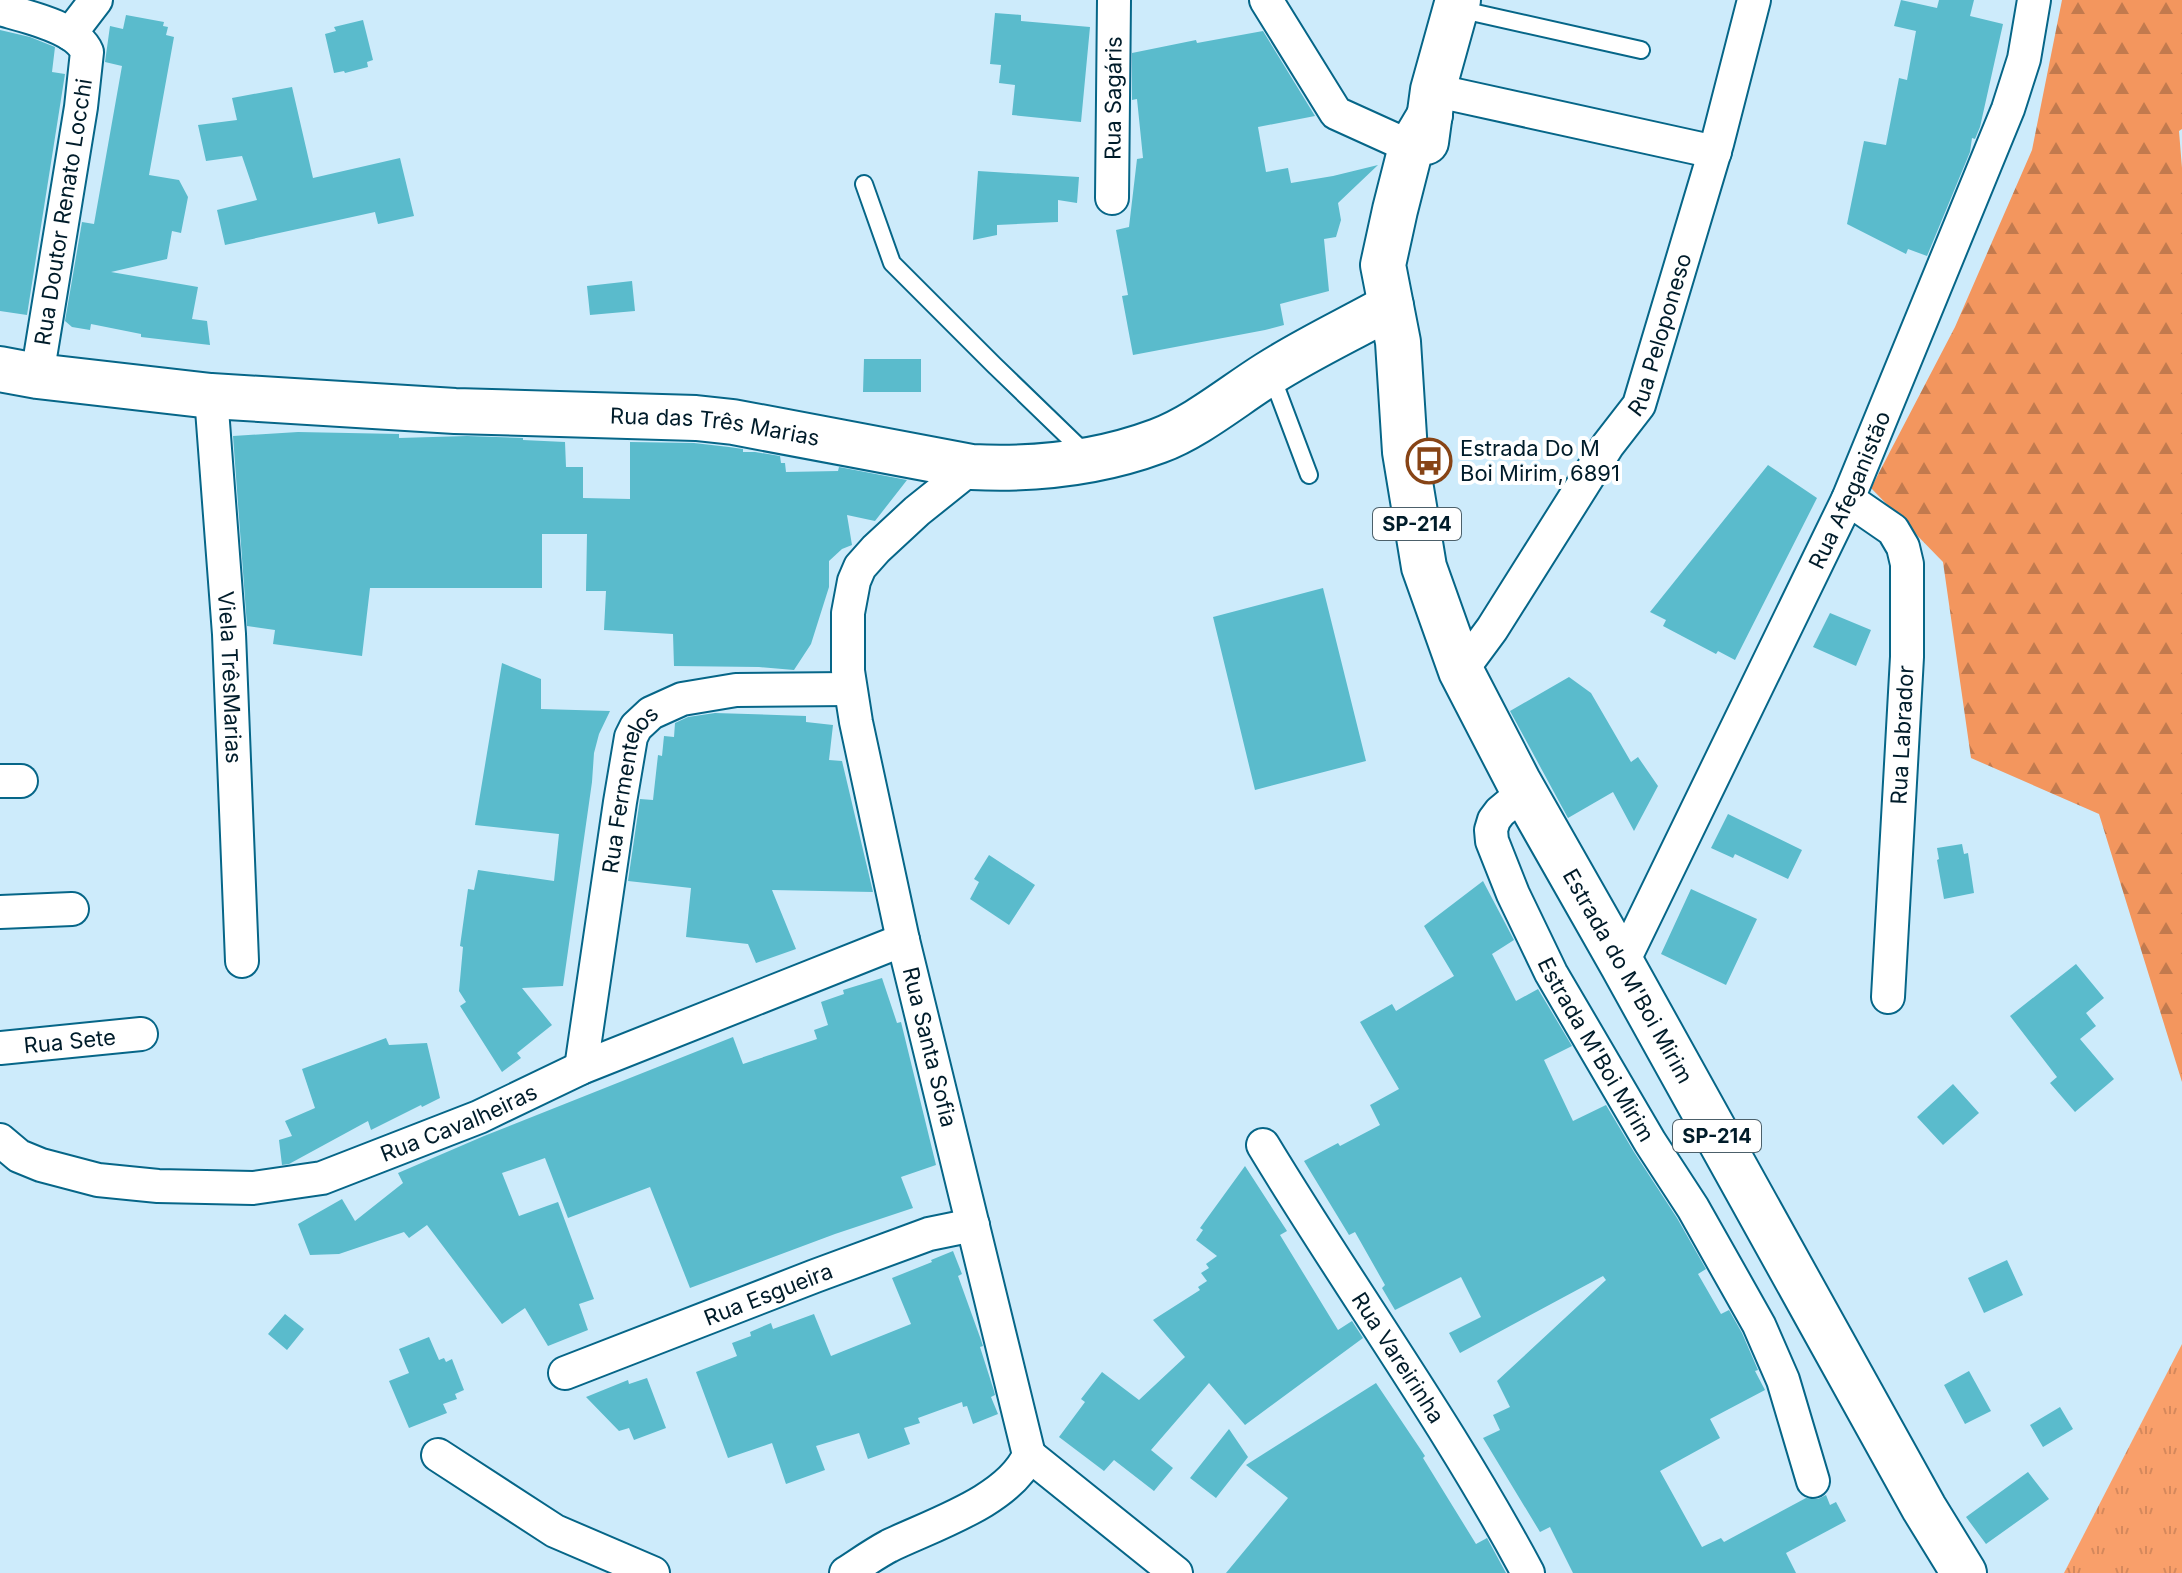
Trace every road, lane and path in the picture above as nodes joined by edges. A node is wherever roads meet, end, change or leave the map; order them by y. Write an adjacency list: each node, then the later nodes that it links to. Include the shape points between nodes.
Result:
1 (96, 0): 8 (street)
2 (1114, 0): 13 (street, Rua Sagáris)
3 (1266, 0): 10 (street, via 1336,113)
4 (1754, 0): 11 (street, Rua Peloponeso)
5 (2034, 0): 21 (street, Rua Afeganistão, via 2008,109)
6 (1457, 4): 9 (lane); 10 (main road, Estrada do M'Boi Mirim / SP-214)
7 (0, 9): 8 (street)
8 (70, 34): 15 (street, Rua Doutor Renato Locchi, via 86,47 81,107)
9 (1641, 50)
10 (1425, 117): 11 (street); 14 (main road, Estrada do M'Boi Mirim / SP-214, via 1409,277)
11 (1715, 152): 22 (street, Rua Peloponeso, via 1639,405)
12 (864, 184): 18 (lane, via 892,263)
13 (1112, 198)
14 (1394, 324): 16 (main road, Rua das Três Marias); 22 (main road, Estrada do M'Boi Mirim / SP-214, via 1405,452 1424,567)
15 (18, 373): 17 (main road, Rua das Três Marias)
16 (1270, 373): 18 (main road, Rua das Três Marias, via 1160,441); 20 (lane)
17 (211, 396): 19 (main road, Rua das Três Marias, via 696,418); 28 (street, Viela TrêsMarias, via 229,634)
18 (1092, 459): 19 (main road, Rua das Três Marias, via 1007,469)
19 (972, 467): 23 (street, Rua Santa Sofia, via 860,567 848,613)
20 (1309, 475)
21 (1848, 499): 29 (street, Rua Afeganistão); 30 (street, Rua Labrador, via 1893,530 1907,564 1907,657)
22 (1461, 671): 24 (main road, Estrada do M'Boi Mirim / SP-214)
23 (849, 689): 27 (street, Rua Santa Sofia); 33 (street, Rua Fermentelos, via 736,690 682,699 651,713 636,727)
24 (1524, 792): 29 (main road, Estrada do M'Boi Mirim / SP-214); 40 (street, Estrada M'Boi Mirim, via 1500,812 1491,830 1513,894 1551,973 1759,1325 1783,1380)
25 (72, 909): 26 (street)
26 (0, 912)
27 (903, 940): 33 (street, Rua Cavalheiras); 36 (street, Rua Santa Sofia)
28 (242, 961)
29 (1622, 964): 45 (main road, Estrada do M'Boi Mirim / SP-214)
30 (1888, 997)
31 (141, 1034): 32 (street, Rua Sete)
32 (0, 1048)
33 (581, 1068): 34 (street, Rua Cavalheiras, via 479,1117 322,1178 253,1188 98,1180 41,1165)
34 (0, 1140)
35 (1263, 1145): 44 (street, Rua Vareirinha)
36 (973, 1225): 37 (street, Rua Esgueira, via 929,1234); 39 (street, Rua Santa Sofia)
37 (565, 1373)
38 (438, 1455): 41 (street, via 555,1531)
39 (1029, 1455): 42 (street, via 1023,1469 978,1504); 43 (street)
40 (1813, 1481)
41 (653, 1573)
42 (846, 1573)
43 (1176, 1573)
44 (1528, 1573)
45 (1964, 1573)

